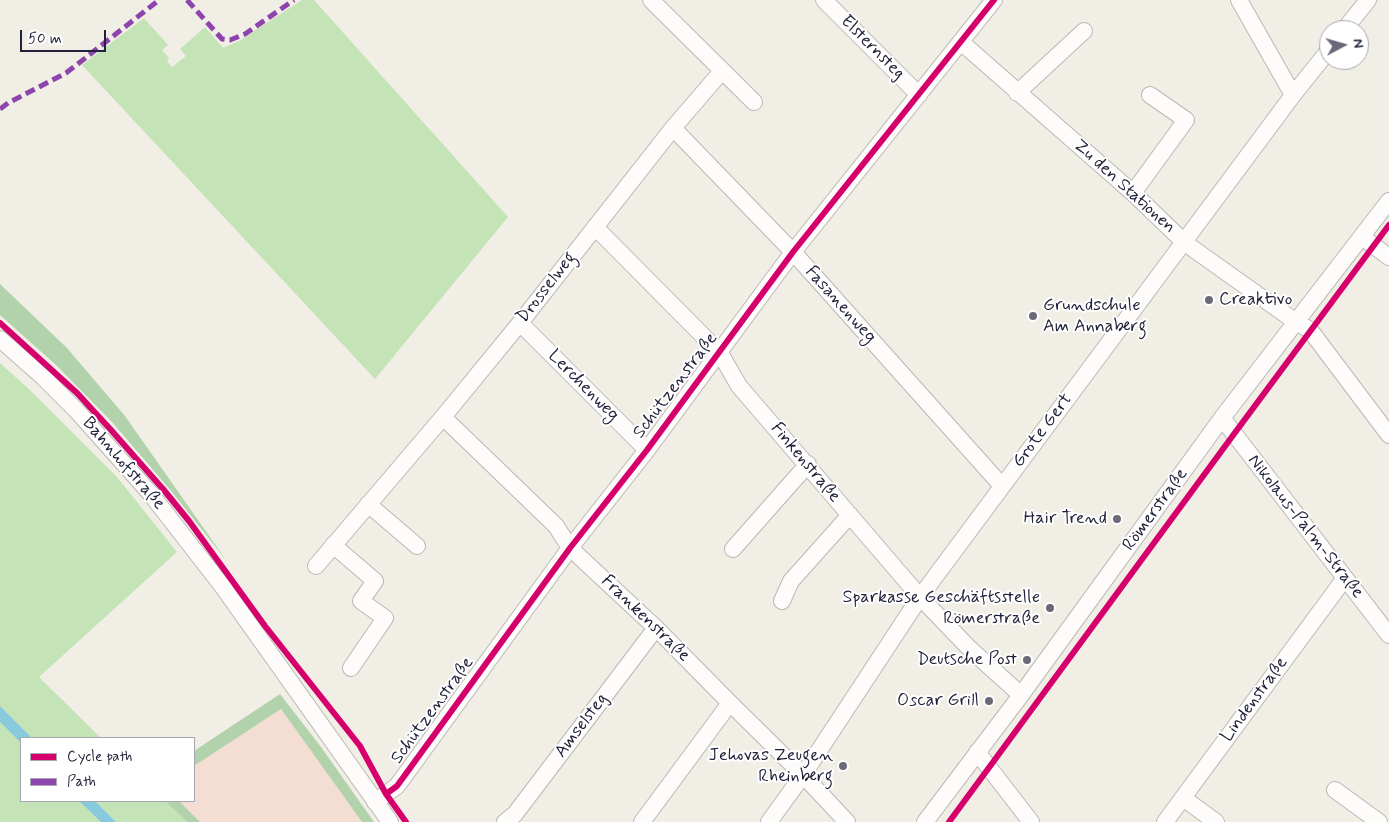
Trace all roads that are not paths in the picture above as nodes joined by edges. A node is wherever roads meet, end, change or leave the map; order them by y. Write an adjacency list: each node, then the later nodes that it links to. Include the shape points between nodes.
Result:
1 (651, 0): 10 (street)
2 (824, 0): 12 (street, Elsternsteg)
3 (1239, 0): 14 (street)
4 (1368, 0): 6 (street)
5 (990, 2): 8 (street, Schützenstraße)
6 (1352, 20)
7 (1084, 31): 11 (street)
8 (961, 42): 11 (street, Zu den Stationen); 12 (street, Schützenstraße)
9 (1319, 62): 14 (street, Grote Gert)
10 (722, 71): 15 (street); 16 (street, Drosselweg)
11 (1018, 93): 17 (street, Zu den Stationen)
12 (920, 95): 22 (street, Schützenstraße)
13 (1150, 95): 17 (street, via 1186,120)
14 (1293, 95): 21 (street, Grote Gert)
15 (754, 102)
16 (674, 128): 19 (street, Drosselweg); 22 (street, Fasanenweg)
17 (1133, 193): 21 (street, Zu den Stationen)
18 (1389, 200): 20 (street, Römerstraße)
19 (595, 227): 25 (street, Drosselweg); 27 (street, Finkenstraße)
20 (1362, 236): 23 (street); 24 (street, Römerstraße)
21 (1185, 243): 24 (street, Zu den Stationen); 33 (street, Grote Gert)
22 (793, 252): 27 (street, Schützenstraße); 33 (street, Fasanenweg)
23 (1389, 257)
24 (1296, 322): 29 (street, Römerstraße); 30 (street, Zu den Stationen, via 1310,330)
25 (520, 323): 28 (street, Drosselweg); 31 (street, Lerchenweg)
26 (0, 339): 53 (street, Bahnhofstraße, via 76,410 150,492 223,587)
27 (720, 353): 31 (street, Schützenstraße); 32 (street, Finkenstraße, via 739,386)
28 (443, 417): 34 (street, Drosselweg); 38 (street, Frankenstraße, via 556,526)
29 (1222, 418): 41 (street, Nikolaus-Palm-Straße); 47 (street, Römerstraße)
30 (1389, 435)
31 (647, 450): 38 (street, Schützenstraße)
32 (808, 464): 35 (street, Finkenstraße); 39 (street)
33 (1002, 486): 42 (street, Grote Gert)
34 (368, 504): 36 (street, Drosselweg); 37 (street)
35 (850, 515): 42 (street, Finkenstraße); 43 (street, via 791,581)
36 (333, 545): 40 (street, Drosselweg); 46 (street, via 375,582 360,600 385,618)
37 (417, 546)
38 (570, 548): 44 (street, Frankenstraße); 53 (street, Schützenstraße, via 397,786)
39 (733, 549)
40 (316, 566)
41 (1345, 578): 45 (street, Nikolaus-Palm-Straße); 52 (street, Lindenstraße)
42 (920, 597): 47 (street, Finkenstraße, via 970,649); 50 (street, Grote Gert)
43 (782, 601)
44 (656, 628): 48 (street, Frankenstraße); 55 (street, Amselsteg)
45 (1389, 635)
46 (351, 668)
47 (1021, 695): 49 (street, Römerstraße)
48 (730, 703): 50 (street, Frankenstraße); 56 (street)
49 (977, 752): 59 (street, Römerstraße); 60 (street)
50 (803, 775): 57 (street, Grote Gert); 58 (street, Frankenstraße)
51 (1335, 790): 63 (street)
52 (1183, 798): 61 (street, Lindenstraße); 62 (street)
53 (375, 802): 54 (street, Bahnhofstraße)
54 (390, 822)
55 (505, 822)
56 (642, 822)
57 (769, 822)
58 (847, 822)
59 (926, 822)
60 (1031, 822)
61 (1165, 822)
62 (1216, 822)
63 (1379, 822)

